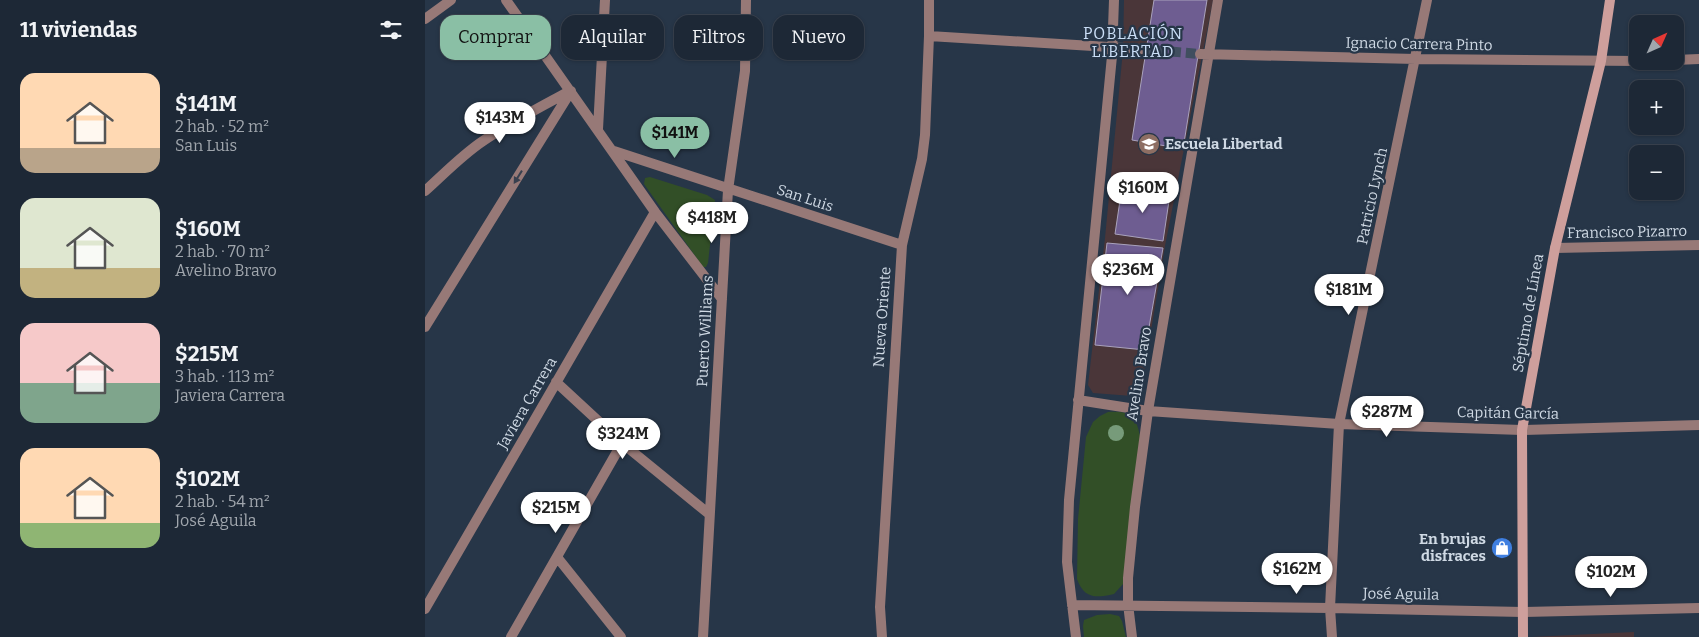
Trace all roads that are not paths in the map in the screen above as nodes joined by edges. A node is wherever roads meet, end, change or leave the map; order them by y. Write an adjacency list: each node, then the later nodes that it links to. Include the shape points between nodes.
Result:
1 (451, 0): 10 (street)
2 (506, 0): 20 (street)
3 (605, 0): 21 (street)
4 (746, 0): 23 (street, Puerto Williams, via 745,71)
5 (929, 0): 11 (street, Nueva Oriente)
6 (1114, 0): 12 (street)
7 (1218, 0): 14 (street, Avelino Bravo)
8 (1427, 0): 15 (street, Patricio Lynch)
9 (1611, 0): 18 (street, Séptimo de Línea)
10 (425, 19)
11 (929, 36): 12 (street); 26 (street, Nueva Oriente, via 922,159)
12 (1113, 48): 13 (street); 32 (street)
13 (1141, 50)
14 (1205, 54): 15 (street, Ignacio Carrera Pinto); 33 (street, Avelino Bravo)
15 (1416, 59): 18 (street, Ignacio Carrera Pinto); 34 (street, Patricio Lynch)
16 (1699, 59): 17 (street)
17 (1684, 60)
18 (1601, 61): 19 (street, Ignacio Carrera Pinto); 28 (street, Séptimo de Línea)
19 (1629, 61)
20 (571, 91): 21 (street); 24 (street, via 482,141); 30 (street, one-way to 30)
21 (598, 129): 22 (street)
22 (614, 151): 23 (street, San Luis); 25 (street)
23 (728, 190): 26 (street, San Luis); 29 (street, Puerto Williams)
24 (425, 191)
25 (655, 212): 29 (street); 31 (street, Javiera Carrera)
26 (902, 245): 49 (street, Nueva Oriente, via 879,607)
27 (1699, 245): 28 (street, Francisco Pizarro)
28 (1555, 248): 36 (street, Séptimo de Línea)
29 (722, 299): 38 (street, Puerto Williams)
30 (425, 327)
31 (556, 382): 37 (street); 42 (street, Javiera Carrera)
32 (1079, 400): 33 (street, Capitán García); 41 (street, via 1067,548)
33 (1148, 411): 34 (street, Capitán García); 40 (street, Avelino Bravo, via 1130,555)
34 (1339, 424): 36 (street, Capitán García); 43 (street, Patricio Lynch)
35 (1699, 425): 36 (street, Capitán García)
36 (1522, 430): 45 (street, Séptimo de Línea)
37 (622, 443): 38 (street); 39 (street)
38 (709, 514): 48 (street, Puerto Williams)
39 (557, 557): 46 (street); 47 (street)
40 (1128, 604): 41 (street, José Aguila); 43 (street, José Aguila); 51 (street, Avelino Bravo)
41 (1072, 605): 50 (street)
42 (425, 608)
43 (1330, 608): 45 (street, José Aguila); 52 (street, Patricio Lynch)
44 (1699, 608): 45 (street, José Aguila)
45 (1523, 612): 53 (street, Séptimo de Línea)
46 (511, 637)
47 (621, 637)
48 (703, 637)
49 (882, 637)
50 (1076, 637)
51 (1132, 637)
52 (1332, 637)
53 (1523, 637)

